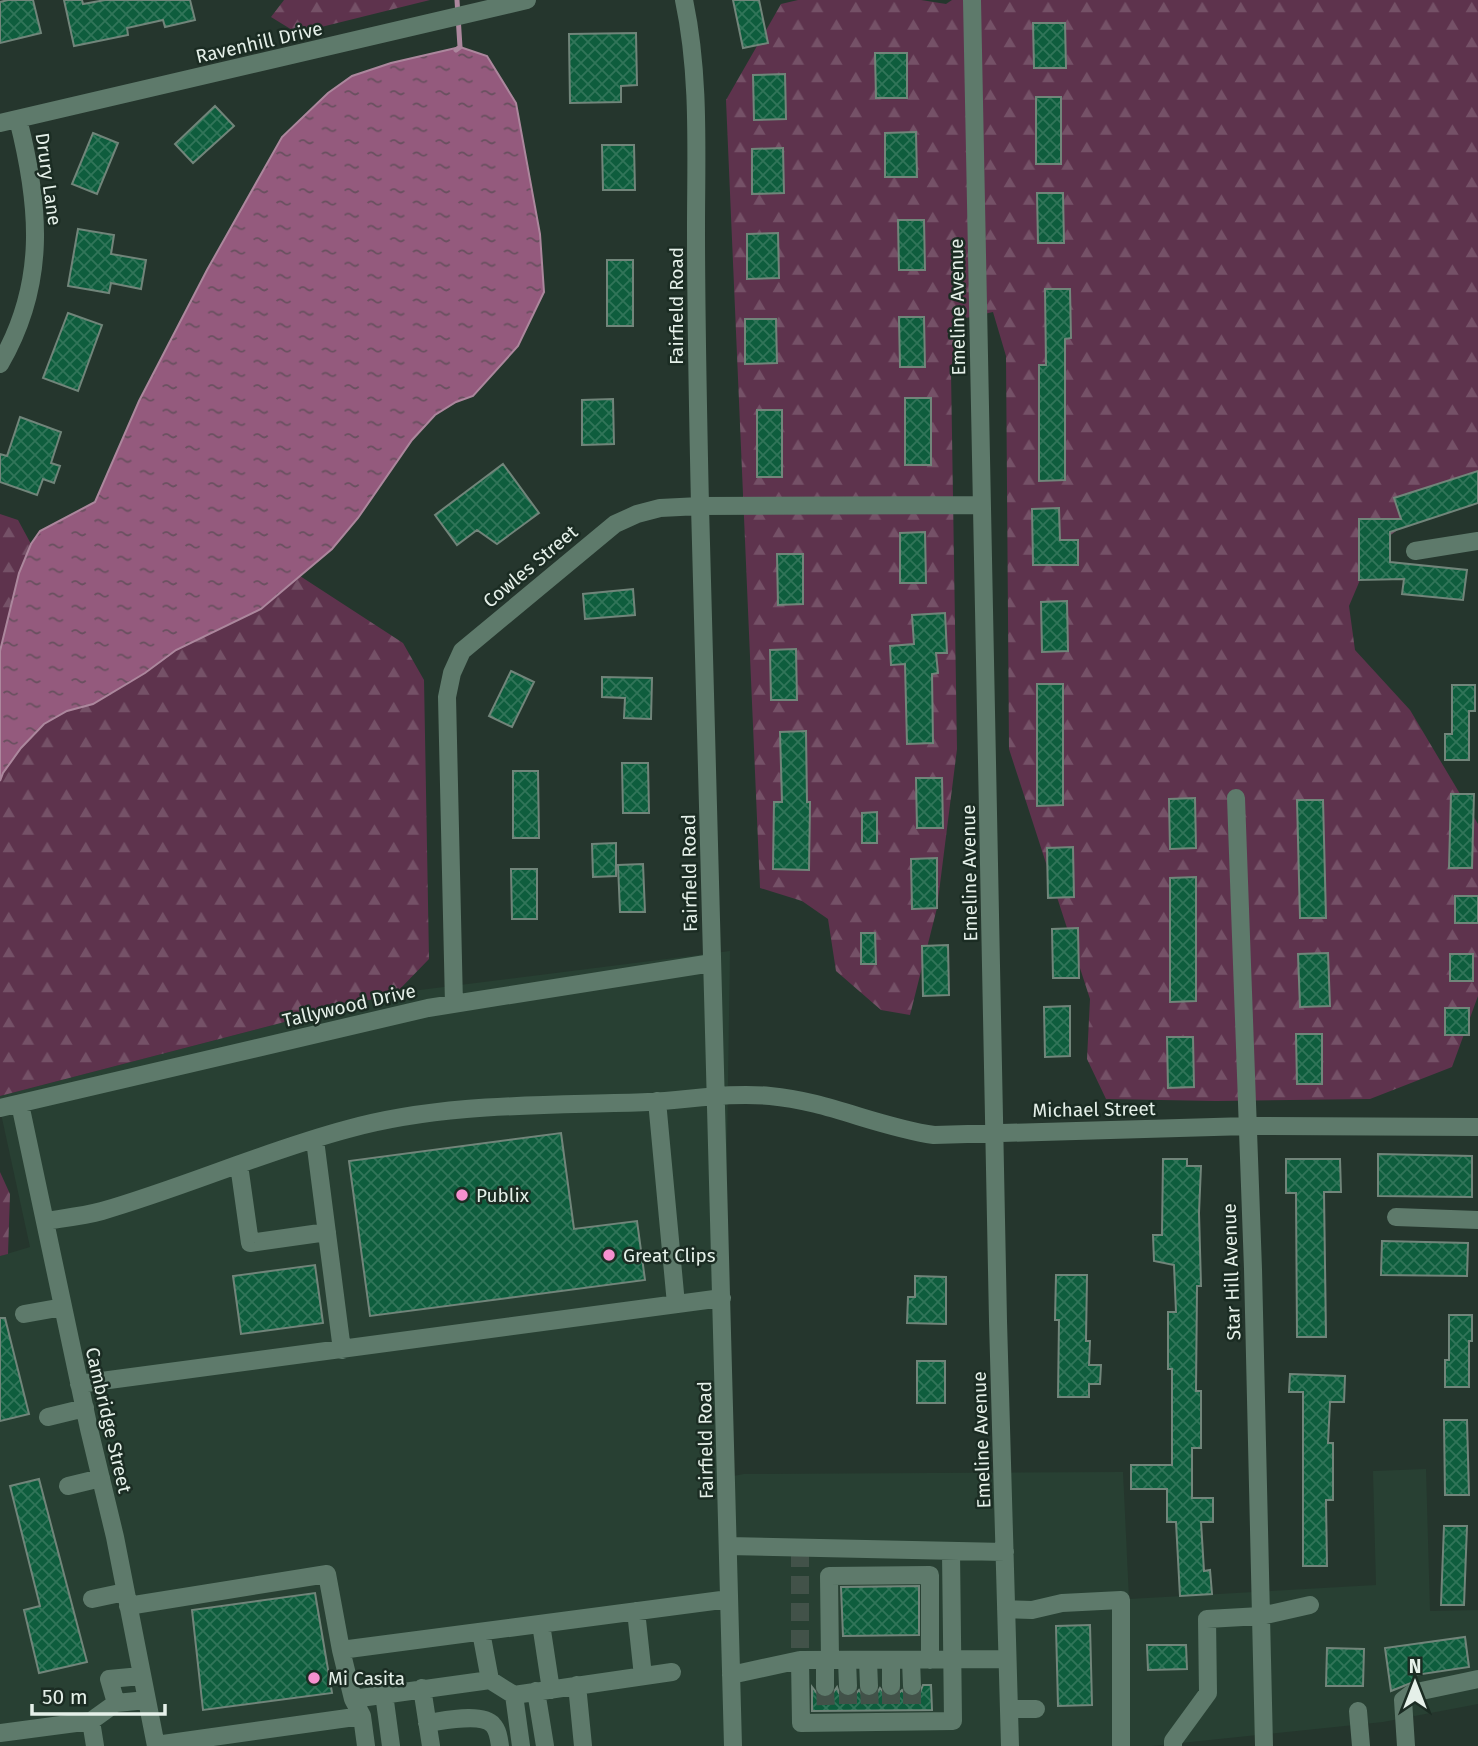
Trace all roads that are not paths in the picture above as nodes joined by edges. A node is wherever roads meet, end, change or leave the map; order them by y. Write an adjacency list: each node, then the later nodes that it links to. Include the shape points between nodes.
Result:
1 (527, 0): 4 (street, Ravenhill Drive)
2 (684, 0): 8 (street, Fairfield Road, via 696,102)
3 (972, 0): 7 (street, Emeline Avenue)
4 (18, 119): 5 (street, Ravenhill Drive); 6 (street, Drury Lane, via 34,196 36,244 29,293)
5 (0, 123)
6 (0, 365)
7 (982, 505): 8 (street, Cowles Street); 20 (street, Emeline Avenue)
8 (700, 506): 12 (street, Fairfield Road); 13 (street, Cowles Street, via 660,508 615,524 462,651 447,697)
9 (1478, 541): 10 (street)
10 (1415, 551)
11 (1236, 798): 18 (street, Star Hill Avenue)
12 (712, 963): 13 (street, Tallywood Drive); 14 (street, Fairfield Road)
13 (454, 1004): 16 (street, Tallywood Drive)
14 (716, 1095): 15 (street, Michael Street); 20 (street, Michael Street, via 804,1100 886,1126 934,1135); 27 (street, Fairfield Road)
15 (657, 1101): 21 (street, Michael Street, via 419,1113); 28 (street)
16 (20, 1104): 17 (street, Tallywood Drive); 25 (street, Cambridge Street)
17 (0, 1108)
18 (1248, 1126): 19 (street, Michael Street); 20 (street, Michael Street); 46 (street, Star Hill Avenue)
19 (1478, 1127)
20 (995, 1132): 39 (street, Emeline Avenue)
21 (315, 1140): 22 (street, Michael Street); 26 (street)
22 (239, 1165): 25 (street, Michael Street, via 99,1212); 26 (street, via 250,1243)
23 (1396, 1217): 24 (street)
24 (1478, 1220)
25 (45, 1221): 29 (street, Cambridge Street)
26 (327, 1232): 31 (street)
27 (722, 1298): 28 (street); 37 (street, Fairfield Road)
28 (676, 1304): 31 (street)
29 (63, 1307): 30 (street); 32 (street, Cambridge Street)
30 (24, 1314)
31 (342, 1350): 32 (street)
32 (79, 1384): 33 (street, Cambridge Street)
33 (85, 1408): 34 (street); 35 (street, Cambridge Street)
34 (48, 1417)
35 (101, 1478): 36 (street); 41 (street, Cambridge Street)
36 (68, 1486)
37 (728, 1546): 38 (street); 42 (street, Fairfield Road)
38 (951, 1552): 39 (street); 50 (street)
39 (1004, 1552): 44 (street, Emeline Avenue)
40 (92, 1599): 41 (street)
41 (127, 1599): 49 (street, via 327,1574); 60 (street, Cambridge Street)
42 (729, 1599): 45 (street); 59 (street, Fairfield Road)
43 (1310, 1605): 46 (street)
44 (1006, 1609): 51 (street, Emeline Avenue); 96 (street, via 1121,1600)
45 (636, 1611): 47 (street); 61 (street)
46 (1261, 1616): 97 (street, via 1207,1619 1209,1693); 98 (street, Star Hill Avenue)
47 (541, 1624): 48 (street); 71 (street)
48 (481, 1632): 49 (street); 63 (street)
49 (341, 1650): 74 (street)
50 (953, 1659): 51 (street); 52 (street, via 953,1721 870,1716 826,1717 801,1724); 57 (street)
51 (1007, 1659): 77 (street, Emeline Avenue)
52 (800, 1660): 53 (street); 59 (street)
53 (834, 1660): 54 (street); 57 (street, via 829,1576 930,1575); 65 (street); 69 (street)
54 (868, 1660): 55 (street); 66 (street)
55 (891, 1660): 56 (street); 67 (street)
56 (911, 1660): 57 (street); 68 (street)
57 (930, 1660)
58 (672, 1672): 61 (street)
59 (731, 1675): 94 (street, Fairfield Road)
60 (141, 1676): 75 (street, Cambridge Street); 76 (street, via 109,1679)
61 (643, 1676): 64 (street)
62 (1478, 1679): 100 (street, via 1412,1693 1404,1700)
63 (490, 1680): 70 (street); 73 (street)
64 (577, 1685): 71 (street); 93 (street)
65 (848, 1686)
66 (869, 1686)
67 (891, 1686)
68 (912, 1686)
69 (825, 1687)
70 (422, 1688): 72 (street); 82 (street)
71 (544, 1690): 73 (street); 92 (street)
72 (384, 1694): 74 (street); 88 (street)
73 (514, 1695): 91 (street)
74 (353, 1699): 80 (street)
75 (147, 1700): 76 (street); 86 (street, Cambridge Street)
76 (116, 1703): 81 (street)
77 (1009, 1709): 78 (street); 95 (street, Emeline Avenue)
78 (1036, 1709)
79 (1358, 1711): 99 (street)
80 (362, 1716): 84 (street); 87 (street)
81 (91, 1721): 83 (street); 85 (street)
82 (427, 1723): 89 (street); 90 (street, via 486,1719 494,1725)
83 (0, 1733)
84 (212, 1741): 86 (street)
85 (95, 1746)
86 (156, 1746)
87 (366, 1746)
88 (391, 1746)
89 (431, 1746)
90 (500, 1746)
91 (521, 1746)
92 (545, 1746)
93 (583, 1746)
94 (733, 1746)
95 (1010, 1746)
96 (1121, 1746)
97 (1173, 1746)
98 (1264, 1746)
99 (1360, 1746)
100 (1406, 1746)

